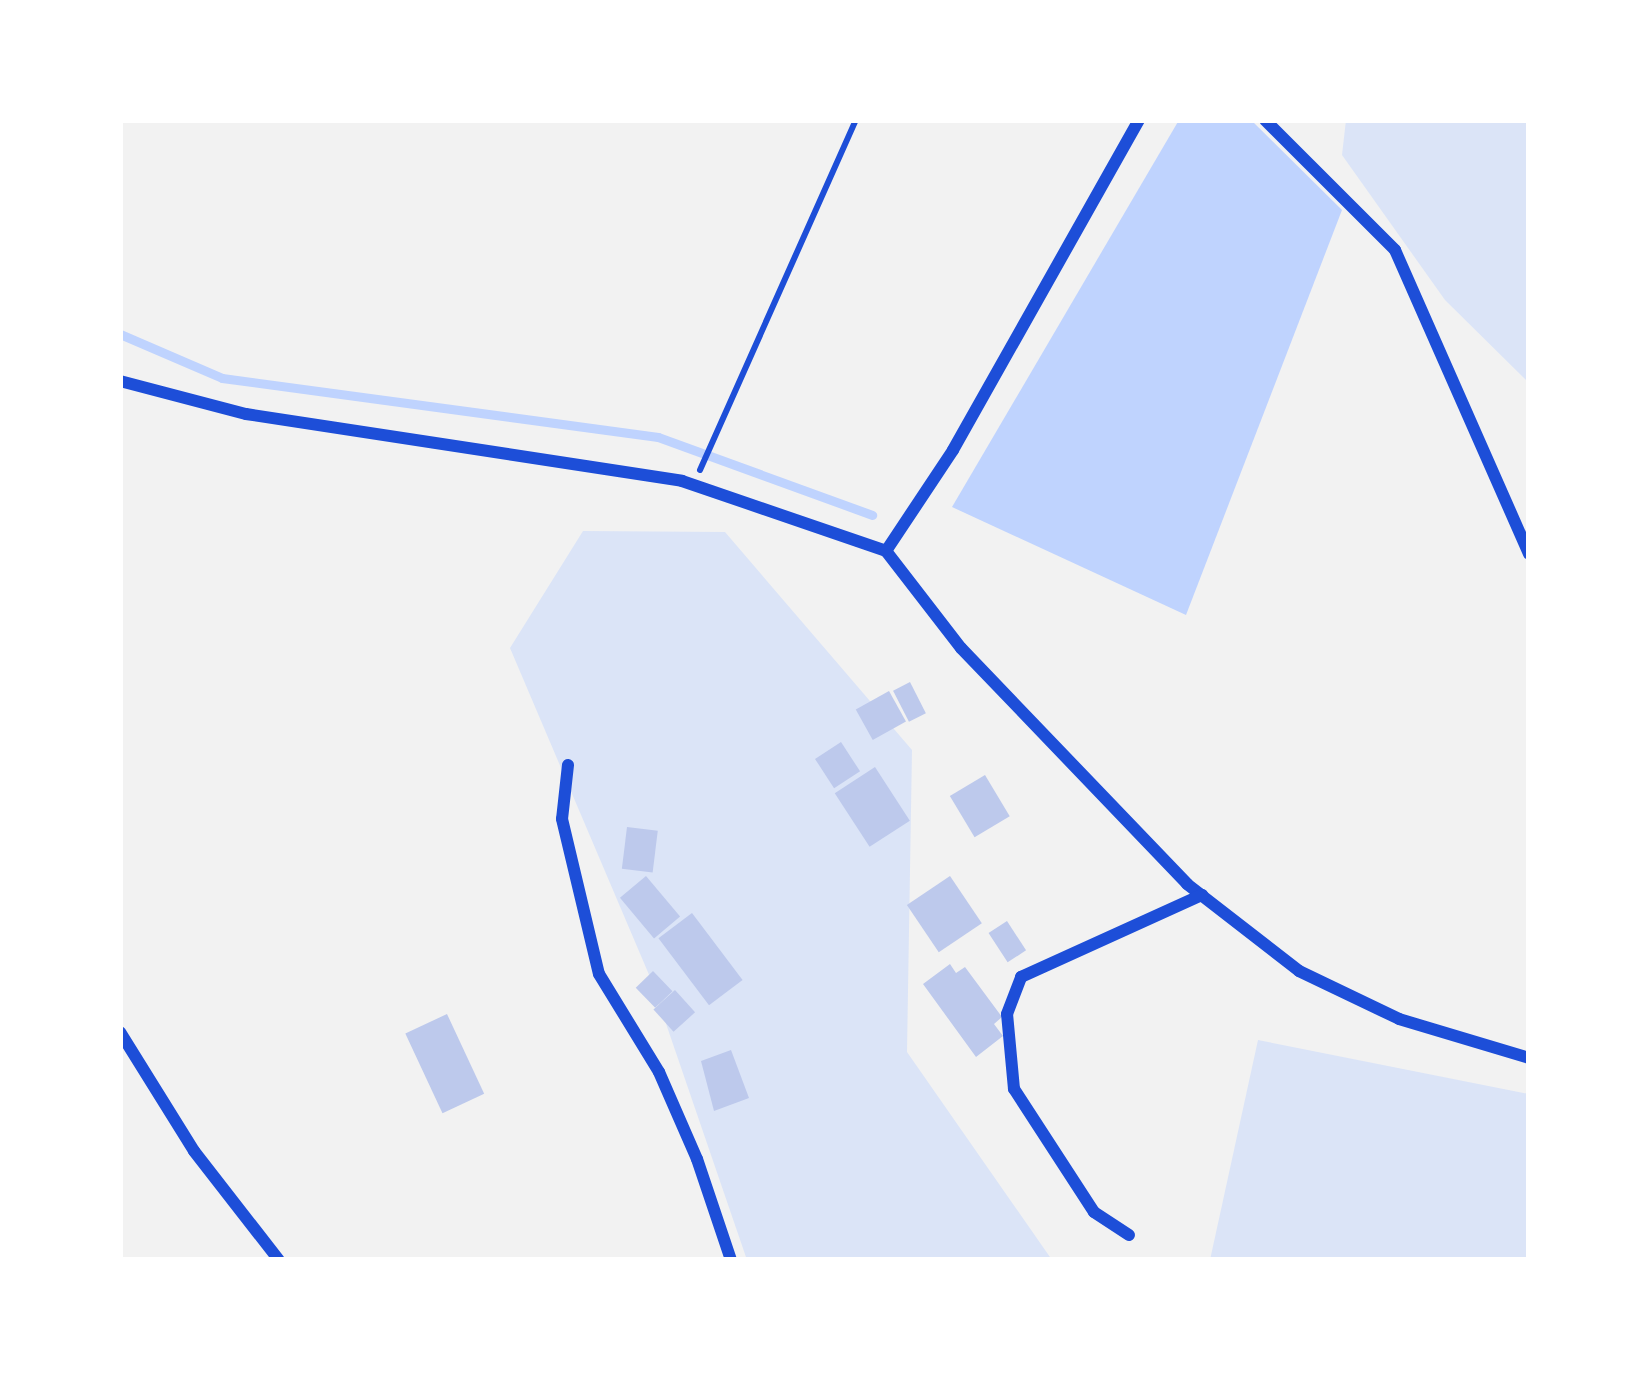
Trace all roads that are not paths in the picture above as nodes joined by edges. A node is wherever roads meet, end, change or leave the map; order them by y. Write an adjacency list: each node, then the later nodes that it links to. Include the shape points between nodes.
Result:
1 (1139, 120): 4 (street, via 953,450)
2 (1265, 120): 5 (street, via 1395,250)
3 (120, 381): 4 (street, via 246,414 682,481)
4 (886, 551): 7 (street, via 961,648)
5 (1529, 554)
6 (568, 765): 12 (street, via 562,819 599,974 659,1072)
7 (1202, 895): 9 (street, via 1299,971 1399,1019); 10 (street, via 1049,959 1021,977 1007,1014 1014,1089 1094,1212)
8 (120, 1032): 11 (street, via 194,1151)
9 (1529, 1058)
10 (1129, 1235)
11 (279, 1260)
12 (731, 1260)

